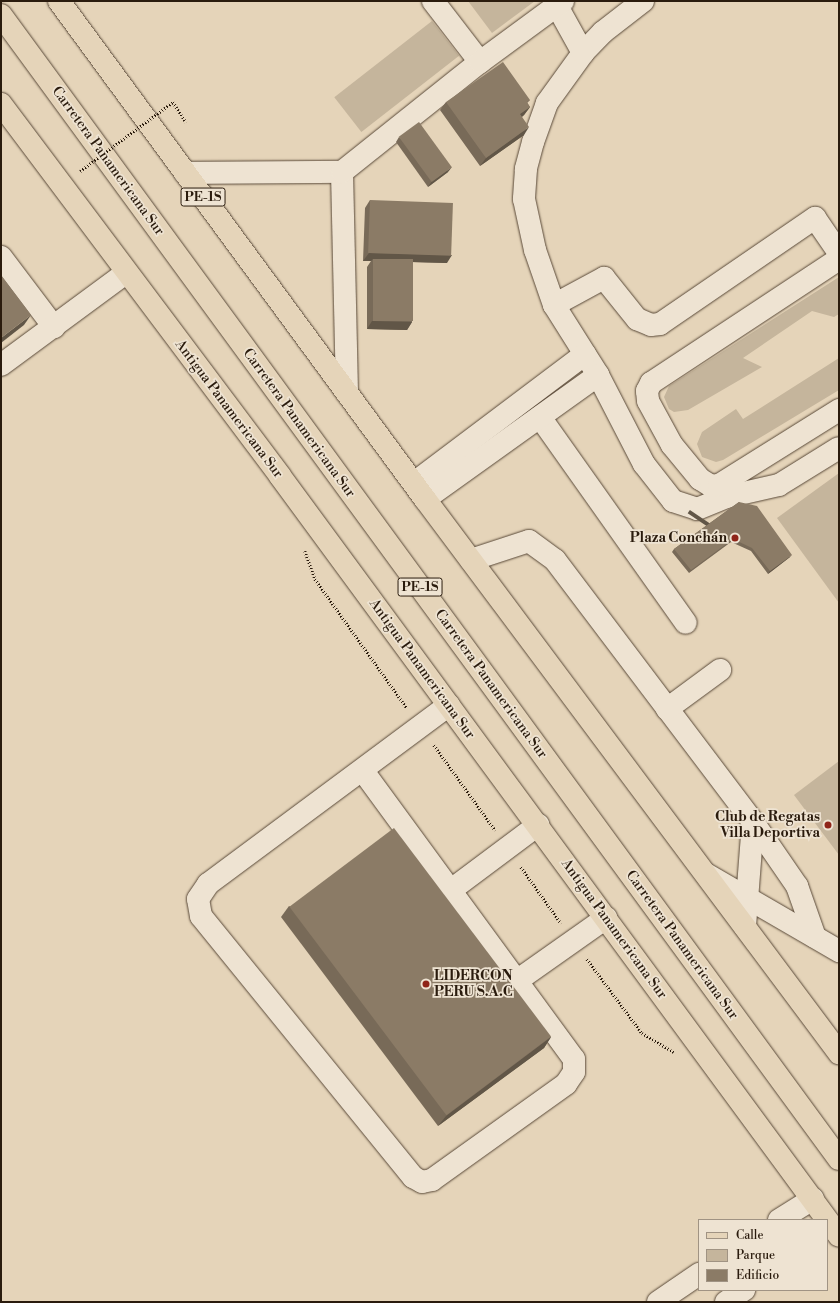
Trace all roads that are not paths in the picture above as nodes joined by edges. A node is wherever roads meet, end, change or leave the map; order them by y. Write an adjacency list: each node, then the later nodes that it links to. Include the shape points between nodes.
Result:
1 (59, 1): 10 (main road, PE-1S)
2 (433, 1): 7 (street)
3 (643, 1): 6 (street, via 603,32)
4 (560, 3): 6 (street); 7 (street)
5 (1, 15): 44 (main road, Carretera Panamericana Sur / PE-1S)
6 (584, 53): 15 (street, via 547,103 526,169 524,199 532,235)
7 (480, 62): 9 (street)
8 (1, 104): 14 (main road, Antigua Panamericana Sur)
9 (342, 172): 10 (street); 20 (street)
10 (185, 173): 20 (main road, PE-1S)
11 (839, 253): 15 (street, via 815,218 660,324 651,325 637,319 604,278)
12 (1, 257): 16 (street)
13 (839, 259): 23 (street, via 651,383 647,391 648,401)
14 (126, 273): 16 (street); 30 (main road, Antigua Panamericana Sur)
15 (554, 305): 17 (street)
16 (54, 327): 18 (street)
17 (585, 354): 19 (street); 26 (street)
18 (1, 365)
19 (598, 375): 22 (street); 25 (street)
20 (347, 393): 26 (main road, PE-1S)
21 (839, 410): 23 (street, via 714,486 700,479)
22 (540, 417): 26 (street); 28 (street)
23 (672, 445): 25 (street)
24 (839, 448): 25 (street, via 779,485 726,497 697,509 673,501)
25 (644, 464)
26 (419, 491): 27 (main road, PE-1S)
27 (471, 560): 31 (street, via 528,541 554,560); 35 (main road, PE-1S)
28 (686, 623)
29 (720, 670): 31 (street)
30 (449, 706): 32 (street); 34 (main road, Antigua Panamericana Sur)
31 (667, 708): 33 (street)
32 (363, 770): 36 (street); 42 (street, via 208,884 198,899 201,916 413,1177 422,1182 432,1180 566,1084 574,1072 574,1059)
33 (753, 822): 37 (street); 40 (street, via 797,886)
34 (538, 825): 36 (street); 38 (main road, Antigua Panamericana Sur)
35 (706, 874): 37 (street); 39 (main road, PE-1S)
36 (451, 890): 42 (street)
37 (747, 898): 39 (street); 40 (street)
38 (606, 918): 42 (street); 45 (main road, Antigua Panamericana Sur)
39 (745, 927): 43 (main road, PE-1S)
40 (815, 937): 41 (street)
41 (839, 951)
42 (518, 980)
43 (839, 1053)
44 (839, 1159)
45 (813, 1200): 46 (street); 47 (main road, Antigua Panamericana Sur)
46 (781, 1219)
47 (825, 1219)
48 (698, 1275): 50 (street)
49 (742, 1291): 51 (street)
50 (658, 1302)
51 (726, 1302)

